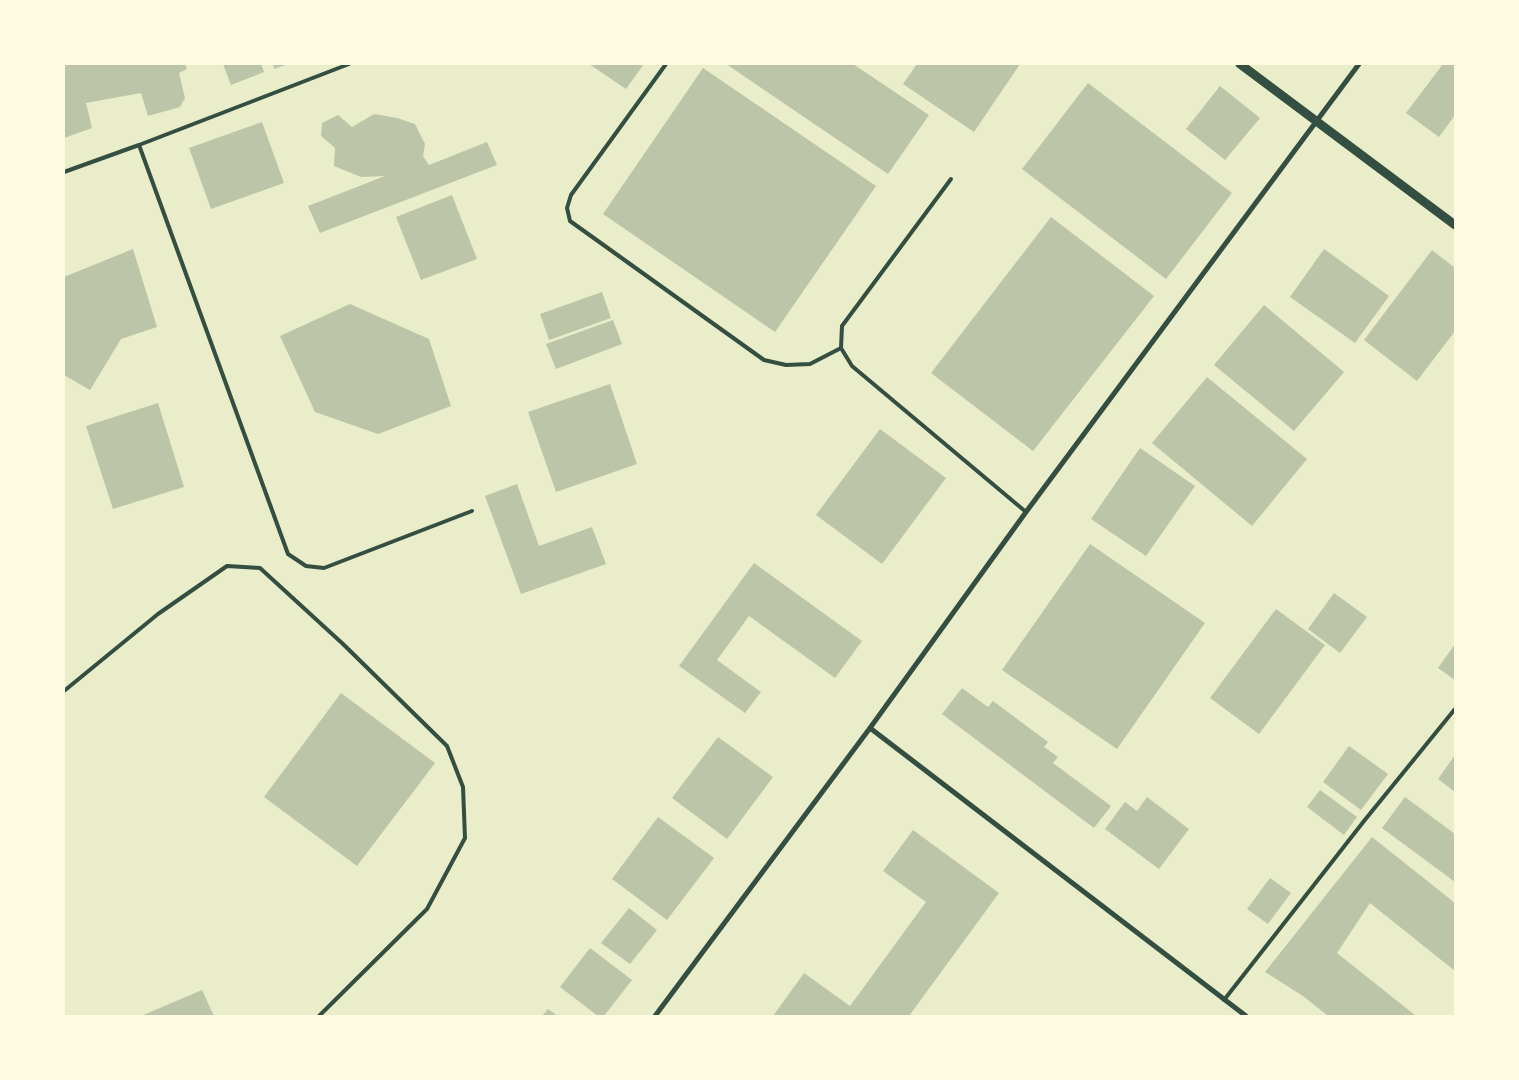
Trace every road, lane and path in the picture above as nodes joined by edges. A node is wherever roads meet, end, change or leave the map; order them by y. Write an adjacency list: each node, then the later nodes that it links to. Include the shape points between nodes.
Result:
1 (349, 64): 6 (lane)
2 (666, 64): 10 (lane, via 571,195 567,208 570,221 764,360 786,365 810,364)
3 (1240, 64): 5 (street)
4 (1359, 64): 5 (street)
5 (1316, 120): 9 (street); 12 (street)
6 (139, 144): 7 (lane); 11 (lane, via 288,554 306,566 324,568)
7 (64, 172)
8 (951, 179): 10 (lane, via 842,326)
9 (1455, 225)
10 (841, 348): 12 (lane, via 852,366)
11 (472, 511)
12 (1026, 512): 15 (street)
13 (64, 691): 17 (lane, via 158,614 228,566 260,568 447,746 463,786 465,838 427,909)
14 (1455, 709): 16 (lane)
15 (870, 728): 16 (street); 18 (street)
16 (1224, 1000): 19 (street)
17 (319, 1016)
18 (655, 1016)
19 (1246, 1016)

